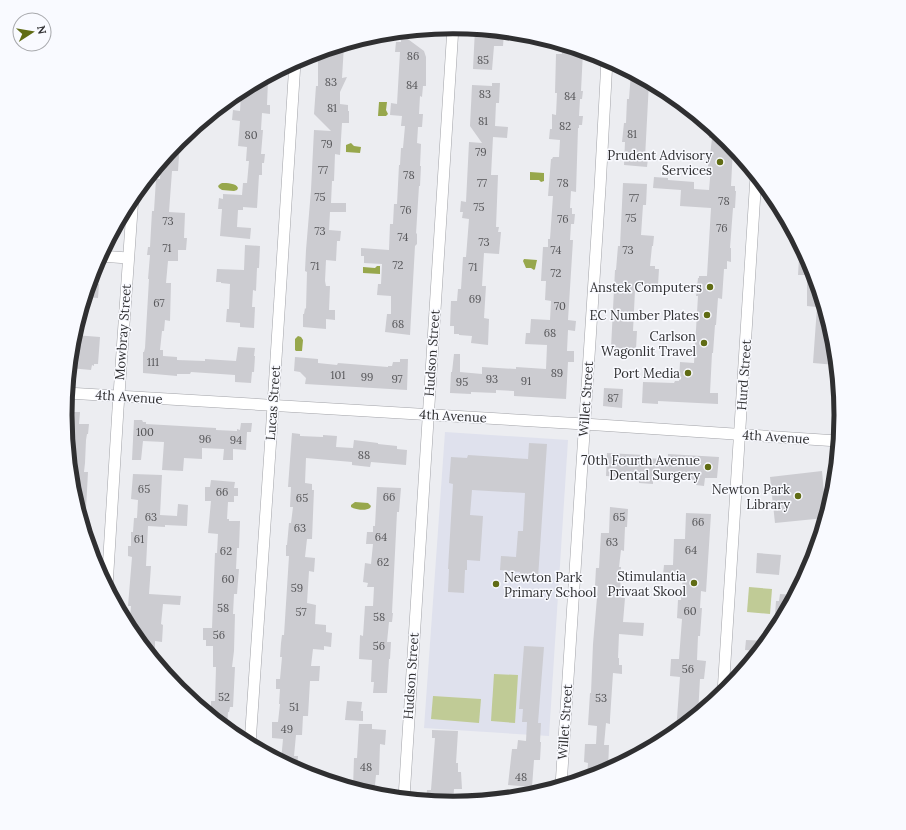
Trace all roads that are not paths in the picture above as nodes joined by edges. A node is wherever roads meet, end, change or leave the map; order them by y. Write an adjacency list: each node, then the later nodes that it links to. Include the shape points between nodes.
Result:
1 (453, 34): 11 (street, Hudson Street)
2 (608, 67): 12 (street, Willet Street)
3 (295, 68): 10 (street, Lucas Street)
4 (756, 184): 13 (street, Hurd Street)
5 (132, 210): 7 (street, Mowbray Street)
6 (106, 256): 7 (street)
7 (128, 258): 9 (street, Mowbray Street)
8 (73, 393): 9 (street, 4th Avenue)
9 (119, 396): 10 (street, 4th Avenue); 15 (street, Mowbray Street)
10 (273, 406): 11 (street, 4th Avenue); 17 (street, Lucas Street)
11 (428, 415): 12 (street, 4th Avenue); 19 (street, Hudson Street)
12 (584, 424): 13 (street, 4th Avenue); 18 (street, Willet Street)
13 (740, 434): 14 (street, 4th Avenue); 16 (street, Hurd Street)
14 (833, 441)
15 (108, 576)
16 (724, 682)
17 (250, 738)
18 (561, 780)
19 (404, 793)

